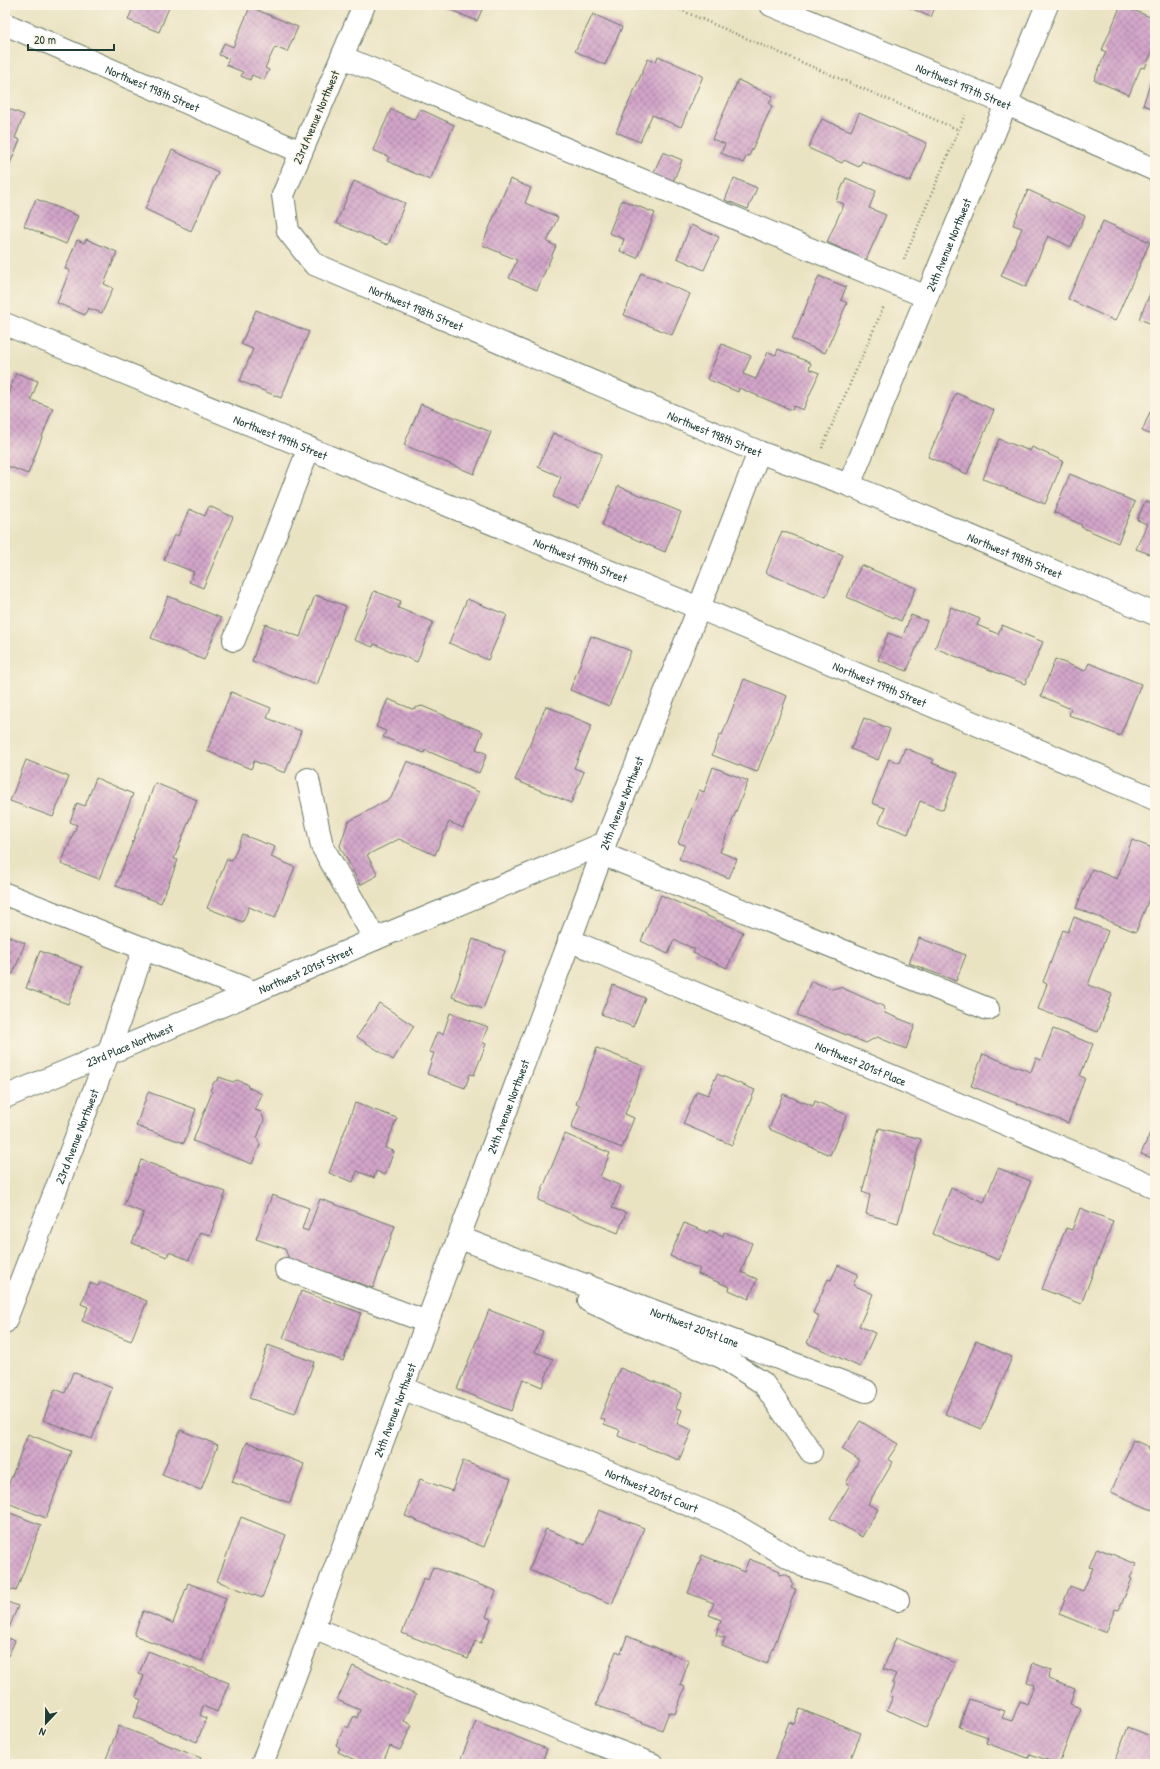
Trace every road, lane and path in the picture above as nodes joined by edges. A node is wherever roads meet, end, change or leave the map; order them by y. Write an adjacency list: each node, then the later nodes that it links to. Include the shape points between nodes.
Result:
1 (364, 5): 6 (street, 23rd Avenue Northwest)
2 (669, 5): 8 (path)
3 (771, 5): 7 (street, Northwest 197th Street)
4 (1047, 5): 7 (street, 24th Avenue Northwest)
5 (5, 24): 9 (street, Northwest 198th Street)
6 (342, 57): 9 (street, 23rd Avenue Northwest); 12 (street)
7 (1006, 104): 10 (street, Northwest 197th Street); 12 (street, 24th Avenue Northwest)
8 (959, 130)
9 (301, 152): 11 (street, 23rd Avenue Northwest, via 283,195)
10 (1155, 170)
11 (288, 231): 15 (street, Northwest 198th Street, via 314,264)
12 (927, 297): 16 (street, 24th Avenue Northwest)
13 (5, 324): 14 (street, Northwest 199th Street)
14 (309, 448): 17 (street, Northwest 199th Street); 19 (street)
15 (759, 452): 16 (street, Northwest 198th Street); 17 (street, 24th Avenue Northwest)
16 (849, 485): 18 (street, Northwest 198th Street)
17 (699, 608): 21 (street, Northwest 199th Street); 22 (street, 24th Avenue Northwest)
18 (1155, 614)
19 (234, 640)
20 (308, 779): 24 (street, via 322,846)
21 (1155, 799)
22 (604, 848): 24 (street, Northwest 201st Street); 25 (street, 24th Avenue Northwest); 28 (street)
23 (5, 894): 26 (street, Northwest 201st Street)
24 (375, 939): 27 (street, Northwest 201st Street)
25 (569, 940): 31 (street, Northwest 201st Place); 32 (street, 24th Avenue Northwest)
26 (144, 948): 27 (street, Northwest 201st Street); 29 (street, 23rd Avenue Northwest)
27 (254, 992): 29 (street, 23rd Place Northwest)
28 (988, 1009)
29 (108, 1054): 30 (street, 23rd Place Northwest); 35 (street, 23rd Avenue Northwest)
30 (5, 1097)
31 (1153, 1186)
32 (460, 1238): 33 (street, Northwest 201st Lane); 36 (street, 24th Avenue Northwest)
33 (524, 1262): 38 (street, Northwest 201st Lane); 39 (street, Northwest 201st Lane, via 530,1275 722,1357 763,1383)
34 (286, 1269): 36 (street)
35 (5, 1322)
36 (427, 1322): 37 (street, 24th Avenue Northwest)
37 (402, 1388): 40 (street, Northwest 201st Court, via 726,1520 804,1566 838,1576); 41 (street, 24th Avenue Northwest)
38 (866, 1391)
39 (811, 1452)
40 (898, 1600)
41 (313, 1628): 42 (street, 24th Avenue Northwest); 43 (street)
42 (262, 1764)
43 (652, 1764)

